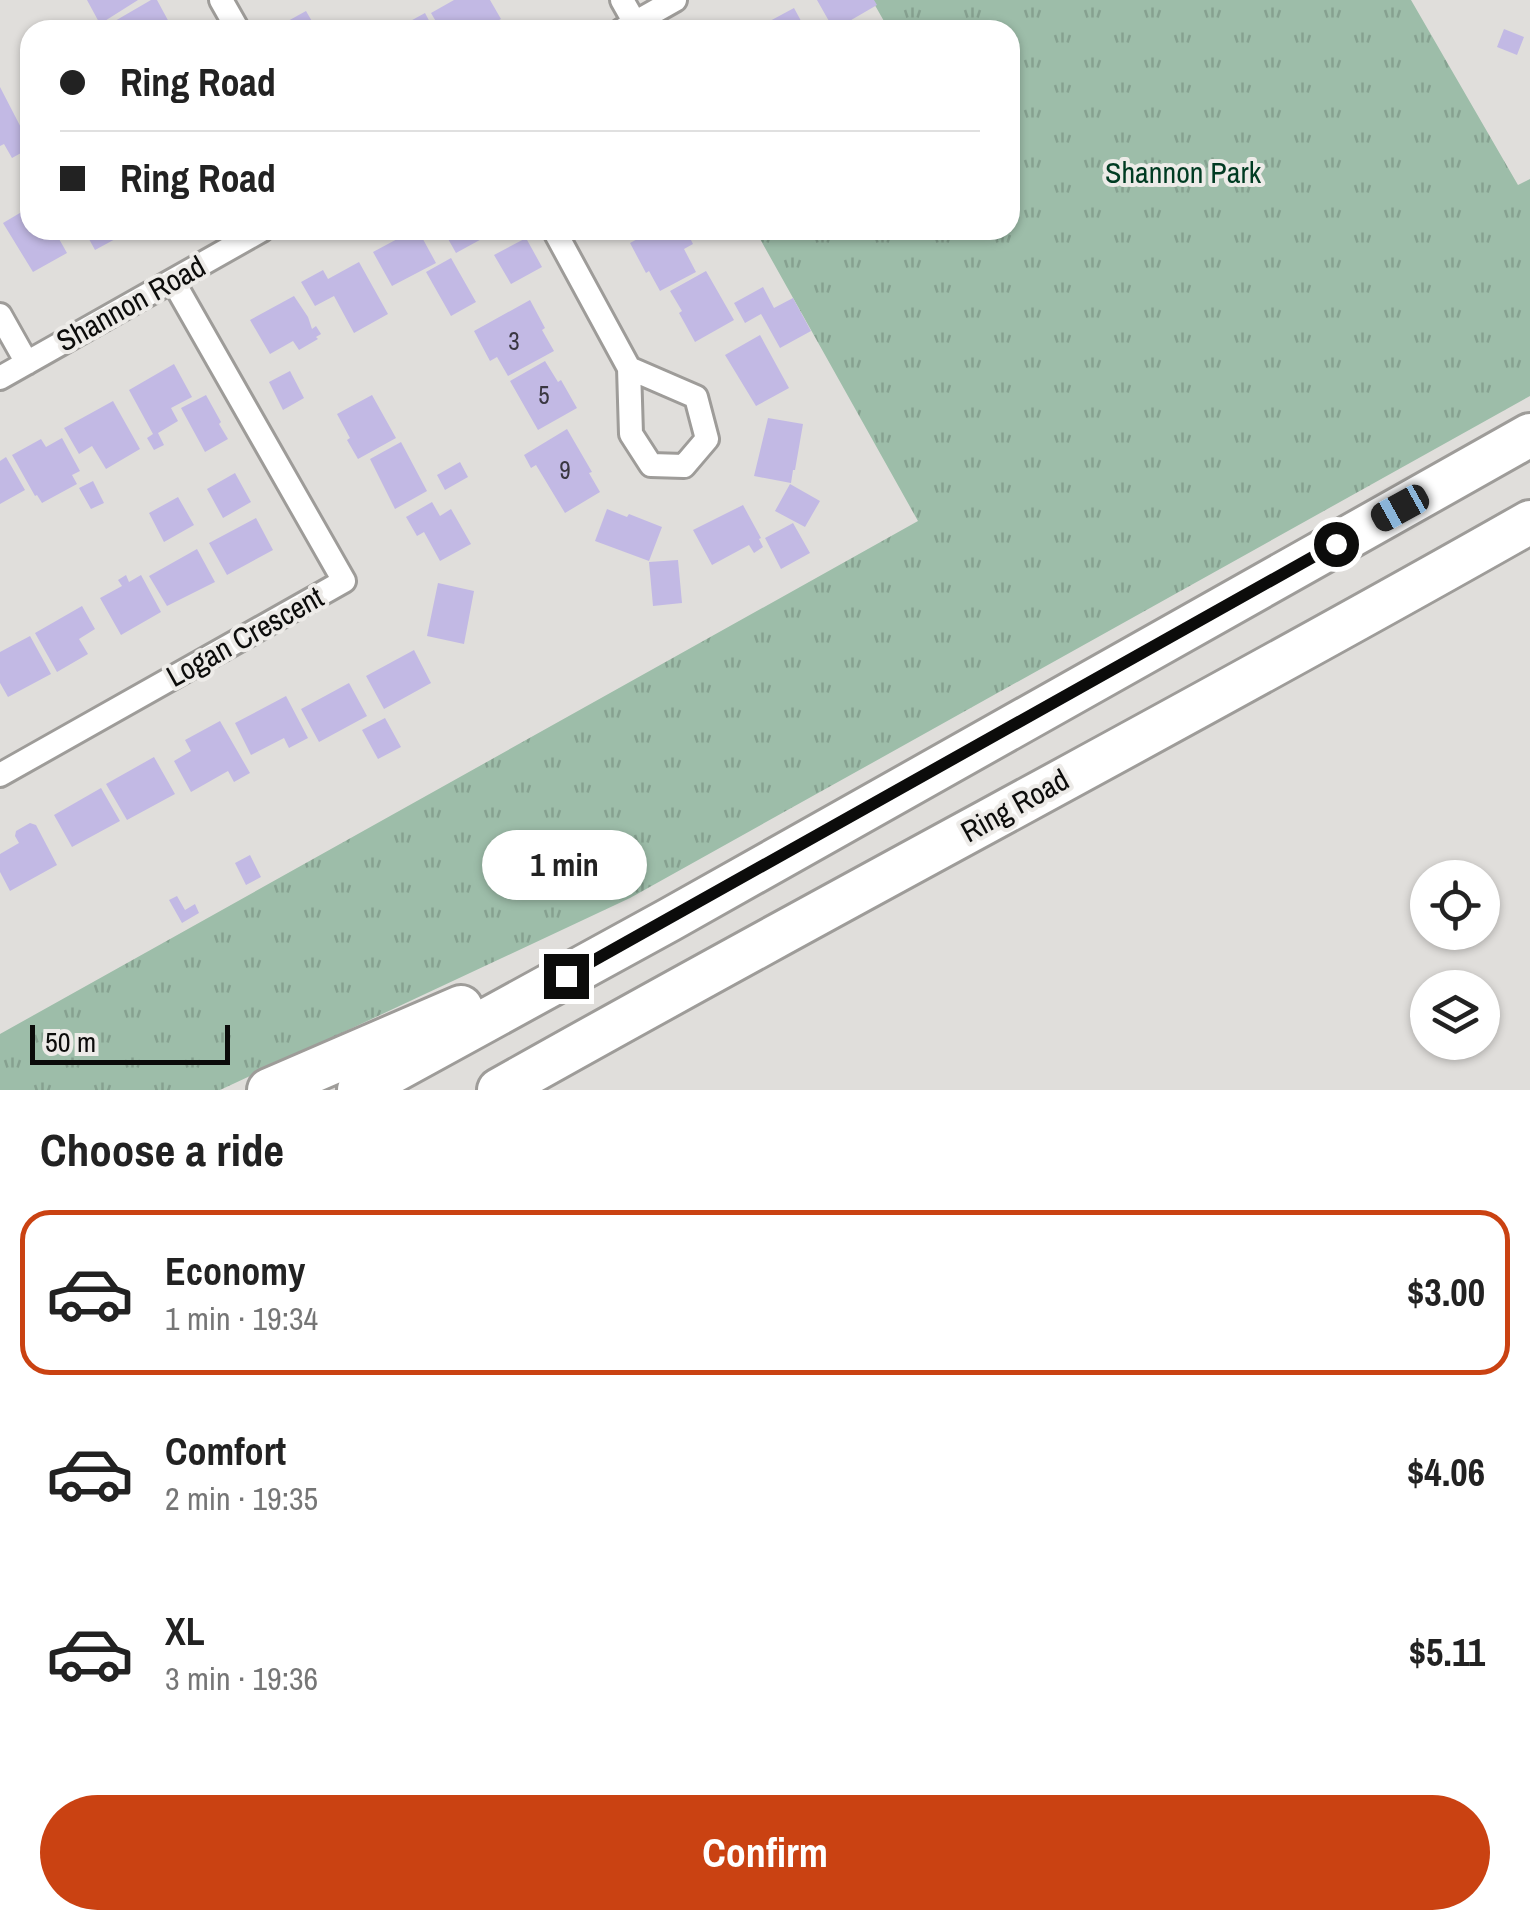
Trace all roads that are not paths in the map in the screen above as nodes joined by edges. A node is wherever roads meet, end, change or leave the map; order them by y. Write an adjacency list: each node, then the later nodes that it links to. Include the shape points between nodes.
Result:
1 (675, 0): 2 (street)
2 (639, 20)
3 (245, 240): 5 (street, Shannon Road)
4 (559, 240): 8 (street)
5 (173, 281): 7 (street, Shannon Road); 12 (street, Logan Crescent, via 344,582)
6 (0, 315): 7 (street)
7 (27, 363): 9 (street, Shannon Road)
8 (629, 368): 8 (street, via 632,434 651,465 684,466 707,440 696,398)
9 (0, 378)
10 (1530, 436): 13 (highway)
11 (1530, 522): 14 (highway, Ring Road)
12 (0, 774)
13 (669, 920): 15 (highway); 16 (highway)
14 (696, 979): 17 (highway, Ring Road); 18 (highway)
15 (269, 1090)
16 (359, 1090)
17 (499, 1090)
18 (515, 1090)

